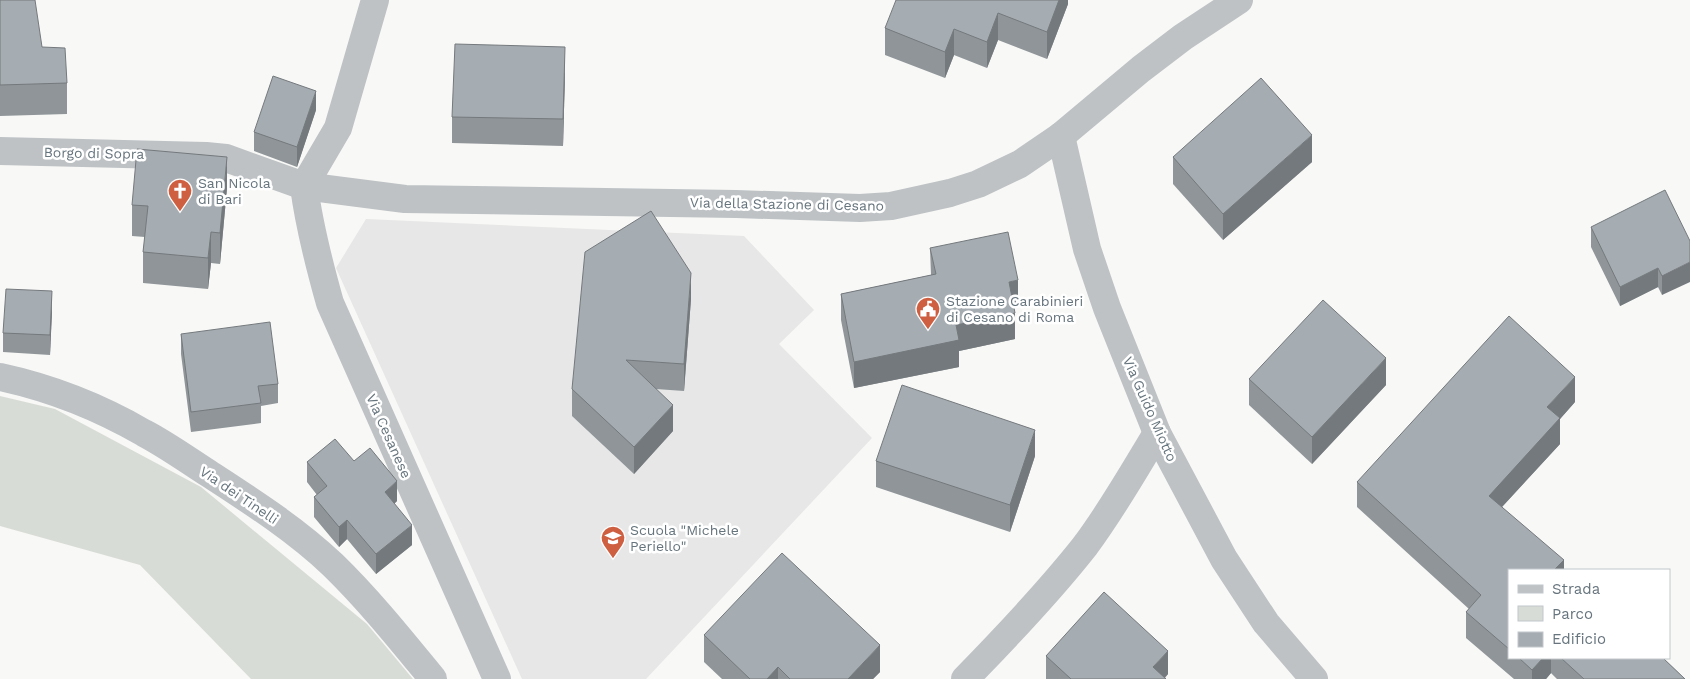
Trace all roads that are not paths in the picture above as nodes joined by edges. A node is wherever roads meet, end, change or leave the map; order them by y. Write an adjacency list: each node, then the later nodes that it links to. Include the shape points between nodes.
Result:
1 (375, 0): 5 (street, via 338,128)
2 (1239, 0): 3 (street, Via della Stazione di Cesano, via 1163,51)
3 (1062, 136): 5 (street, Via della Stazione di Cesano, via 1020,164 978,184 925,200 891,206 406,199); 7 (street, Via Guido Miotto, via 1087,249)
4 (0, 150): 5 (street, Borgo di Sopra, via 226,158)
5 (304, 186): 9 (street, Via Cesanese, via 315,249 330,303)
6 (0, 377): 8 (street, Via dei Tinelli, via 60,394 118,418 259,506 333,565)
7 (1157, 433): 10 (street, via 1086,545 1032,610); 11 (street, Via Guido Miotto, via 1224,559 1266,623)
8 (433, 679)
9 (497, 679)
10 (965, 679)
11 (1314, 679)

